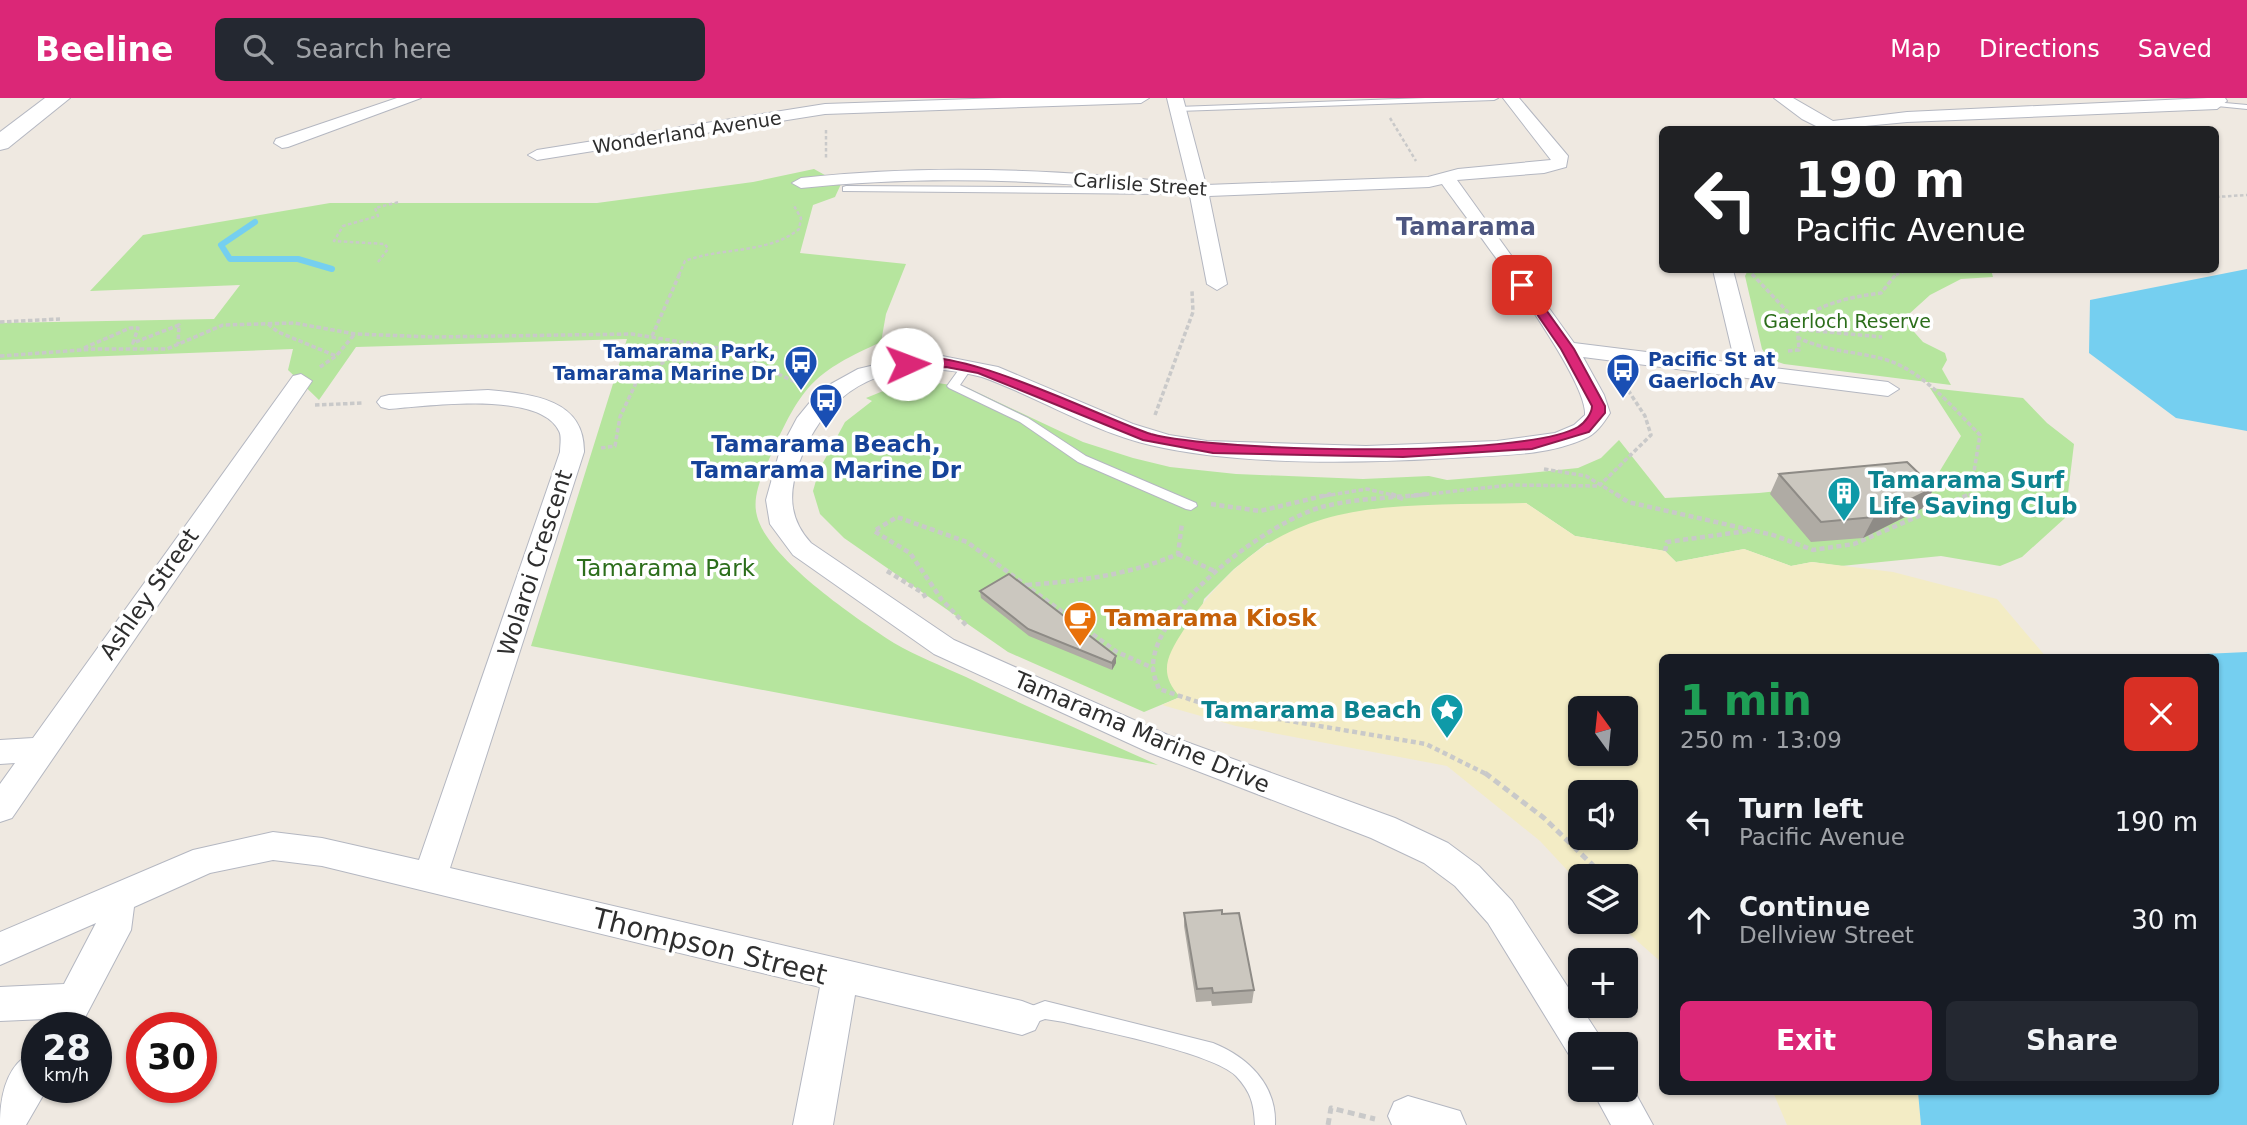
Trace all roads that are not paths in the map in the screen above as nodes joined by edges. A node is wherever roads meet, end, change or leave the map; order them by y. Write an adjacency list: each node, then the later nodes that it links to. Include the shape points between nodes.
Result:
1 (59, 98): 14 (street)
2 (413, 98): 15 (street)
3 (1141, 98): 9 (street, Wonderland Avenue)
4 (1494, 98): 10 (lane)
5 (1511, 98): 17 (street, Carlisle Street, via 1560,163)
6 (1782, 98): 12 (street)
7 (2240, 98): 8 (lane)
8 (2220, 102): 11 (lane); 13 (street, via 1907,117)
9 (827, 103): 16 (street, Wonderland Avenue)
10 (1176, 104): 19 (street)
11 (2247, 107)
12 (1830, 126)
13 (1848, 126)
14 (0, 143)
15 (282, 143)
16 (537, 155)
17 (1447, 178): 19 (street, Carlisle Street); 22 (street)
18 (801, 183): 19 (street, Carlisle Street, via 1100,179)
19 (1197, 191): 21 (street)
20 (1724, 273): 24 (street)
21 (1217, 284)
22 (1568, 349): 23 (street, via 1598,406 1598,413 1584,430 1532,445 1441,452 1259,452 1187,446 1147,437); 24 (street)
23 (967, 366): 28 (lane, via 953,386 1024,420 1082,459); 40 (street, Tamarama Marine Drive, via 938,362 893,366 816,391 778,495 784,527 802,549 944,647 1159,744 1383,828 1436,853 1467,876 1500,912)
24 (1748, 371): 26 (street)
25 (301, 381): 29 (street, Ashley Street)
26 (1888, 389)
27 (389, 402): 32 (street, Wolaroi Crescent, via 509,398 538,404 558,415 572,431 572,452)
28 (1191, 506)
29 (39, 750): 30 (street); 31 (street, Ashley Street)
30 (0, 752)
31 (0, 809)
32 (430, 877): 33 (street, Thompson Street, via 322,852 273,846 205,860); 35 (street, Thompson Street)
33 (118, 897): 34 (street, Thompson Street); 38 (street, via 113,930)
34 (0, 949)
35 (840, 977): 39 (street, Thompson Street); 46 (street)
36 (0, 1004): 37 (street)
37 (60, 1012)
38 (69, 1012)
39 (1023, 1018): 44 (lane, Thompson Street, via 1045,1010 1063,1013 1213,1052 1242,1069 1251,1080 1265,1108)
40 (1576, 1032)
41 (21, 1096): 45 (street)
42 (1619, 1102): 48 (street)
43 (1408, 1116): 47 (street)
44 (1265, 1124)
45 (4, 1125)
46 (813, 1125)
47 (1446, 1125)
48 (1633, 1125)

